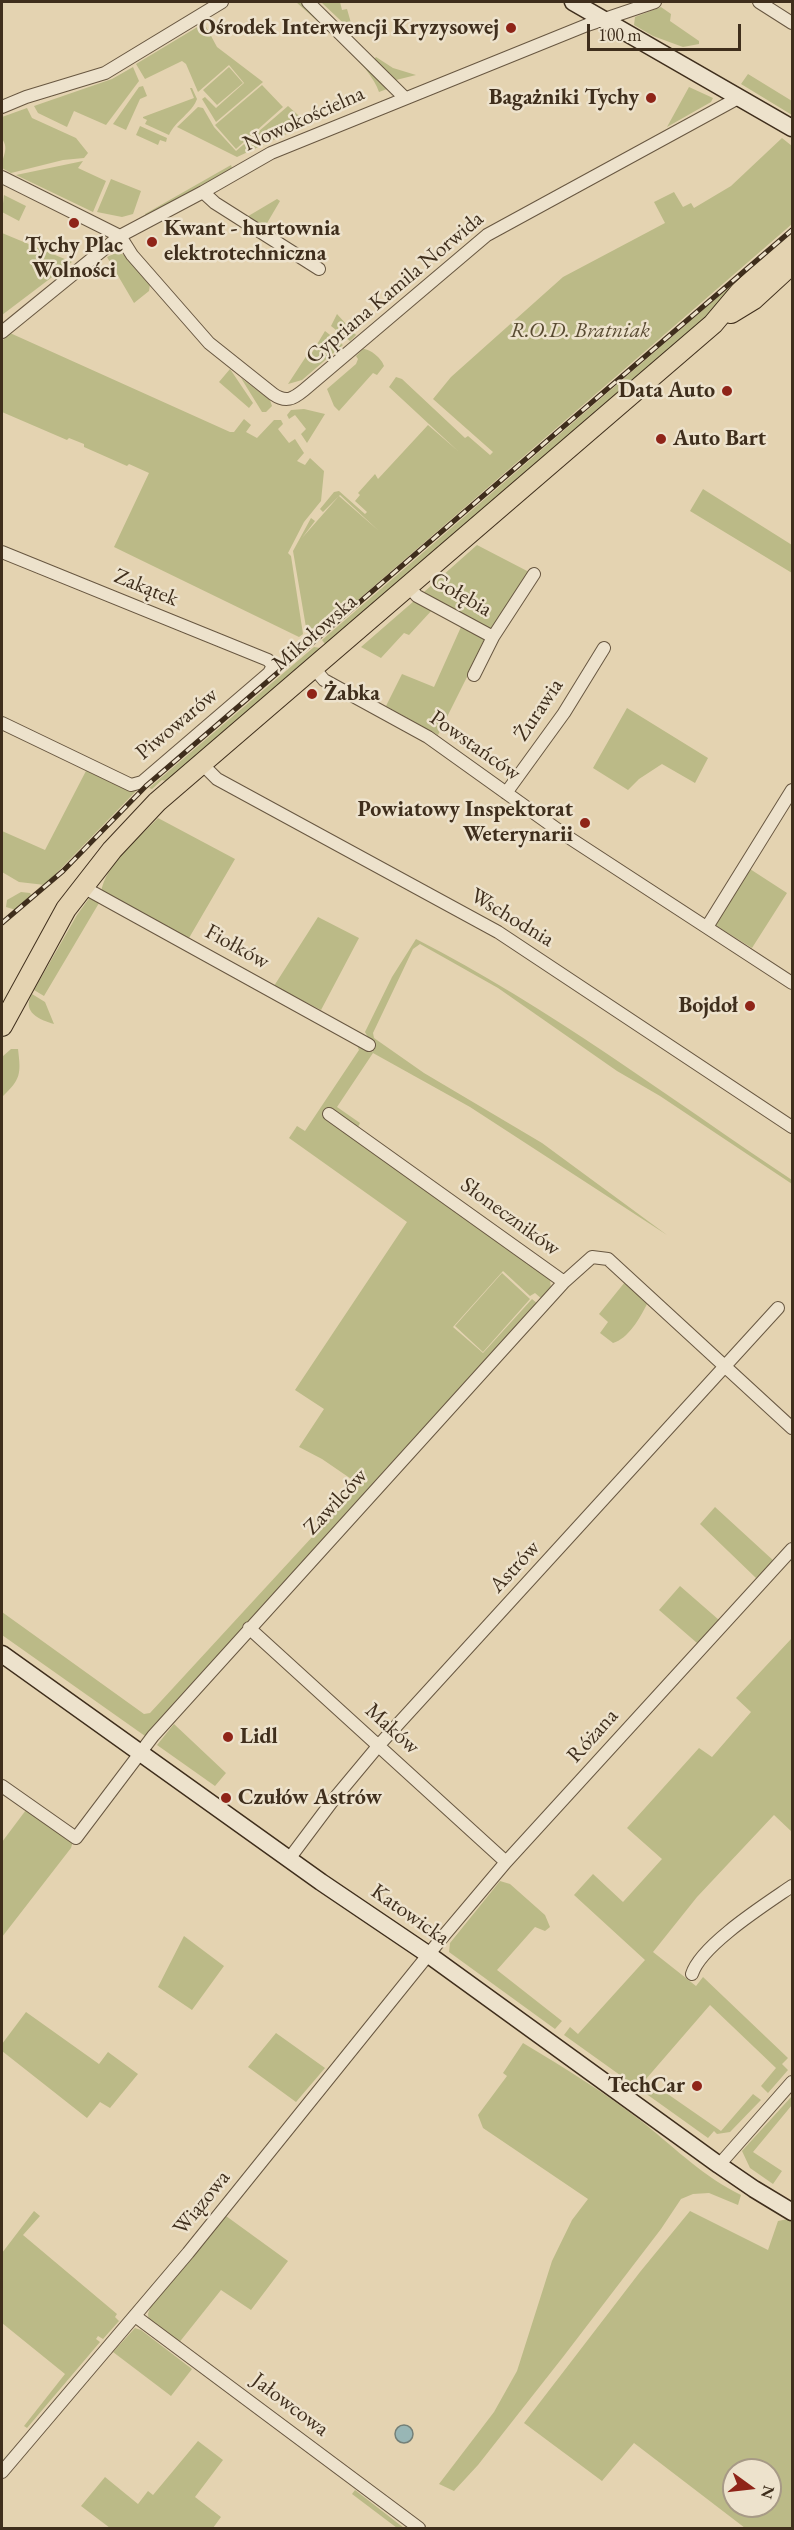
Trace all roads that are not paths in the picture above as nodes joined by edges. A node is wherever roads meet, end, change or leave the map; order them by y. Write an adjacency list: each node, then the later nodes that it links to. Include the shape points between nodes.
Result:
1 (308, 2): 9 (street)
2 (573, 2): 6 (main road)
3 (656, 2): 6 (street, Nowokościelna)
4 (759, 2): 7 (street)
5 (214, 3): 10 (street, via 105,73)
6 (603, 19): 8 (main road); 9 (street, Nowokościelna)
7 (792, 24)
8 (740, 97): 11 (main road); 14 (street, Cypriana Kamila Norwida, via 487,235 288,400 273,394 209,343)
9 (405, 98): 13 (street, Nowokościelna, via 271,153)
10 (2, 107)
11 (792, 128)
12 (2, 177): 14 (street)
13 (203, 192): 14 (street, Nowokościelna); 17 (street)
14 (120, 236): 19 (street, Nowokościelna)
15 (792, 243): 18 (main road, Mikołowska, via 740,292)
16 (792, 264): 18 (main road, Mikołowska, via 754,299)
17 (319, 269)
18 (713, 324): 22 (main road, Mikołowska)
19 (2, 332)
20 (2, 552): 25 (street, Zakątek, via 268,660)
21 (534, 574): 23 (street, Gołębia)
22 (408, 585): 23 (street, Gołębia, via 417,596); 26 (main road, Mikołowska)
23 (493, 637): 27 (street)
24 (604, 648): 31 (street, Żurawia, via 564,713)
25 (273, 666): 28 (street, Piwowarów, via 142,782 131,785)
26 (313, 667): 29 (main road, Mikołowska); 31 (street, Powstańców, via 324,680 421,733)
27 (474, 675)
28 (2, 723)
29 (201, 763): 32 (main road, Mikołowska, via 111,849); 38 (street, Wschodnia, via 216,779 498,932)
30 (792, 789): 33 (street)
31 (506, 793): 33 (street, Powstańców)
32 (83, 886): 35 (main road, Mikołowska, via 29,972); 36 (street, Fiołków)
33 (706, 927): 34 (street, Powstańców)
34 (792, 983)
35 (2, 1026)
36 (369, 1045)
37 (329, 1114): 39 (street, Słoneczników)
38 (792, 1127)
39 (564, 1282): 41 (street, Słoneczników, via 592,1257 608,1259); 44 (street, Zawilców)
40 (778, 1308): 41 (street, Astrów)
41 (726, 1366): 42 (street, Słoneczników); 46 (street, Astrów)
42 (792, 1428)
43 (792, 1549): 50 (street, Różana)
44 (249, 1628): 46 (street, Maków); 47 (street, Zawilców)
45 (2, 1654): 47 (main road, Katowicka)
46 (379, 1746): 49 (street, Astrów); 50 (street, Maków)
47 (140, 1752): 48 (street, Zawilców, via 76,1838); 49 (main road, Katowicka)
48 (2, 1786)
49 (290, 1859): 52 (main road, Katowicka)
50 (506, 1862): 52 (street, Różana)
51 (792, 1886): 53 (street, via 720,1939)
52 (429, 1955): 55 (main road, Katowicka); 57 (street, Wiązowa)
53 (692, 1974)
54 (792, 2082): 55 (street)
55 (719, 2165): 56 (main road, Katowicka)
56 (792, 2212)
57 (135, 2316): 58 (street, Wiązowa); 59 (street, Jałowcowa)
58 (2, 2472)
59 (419, 2529)

